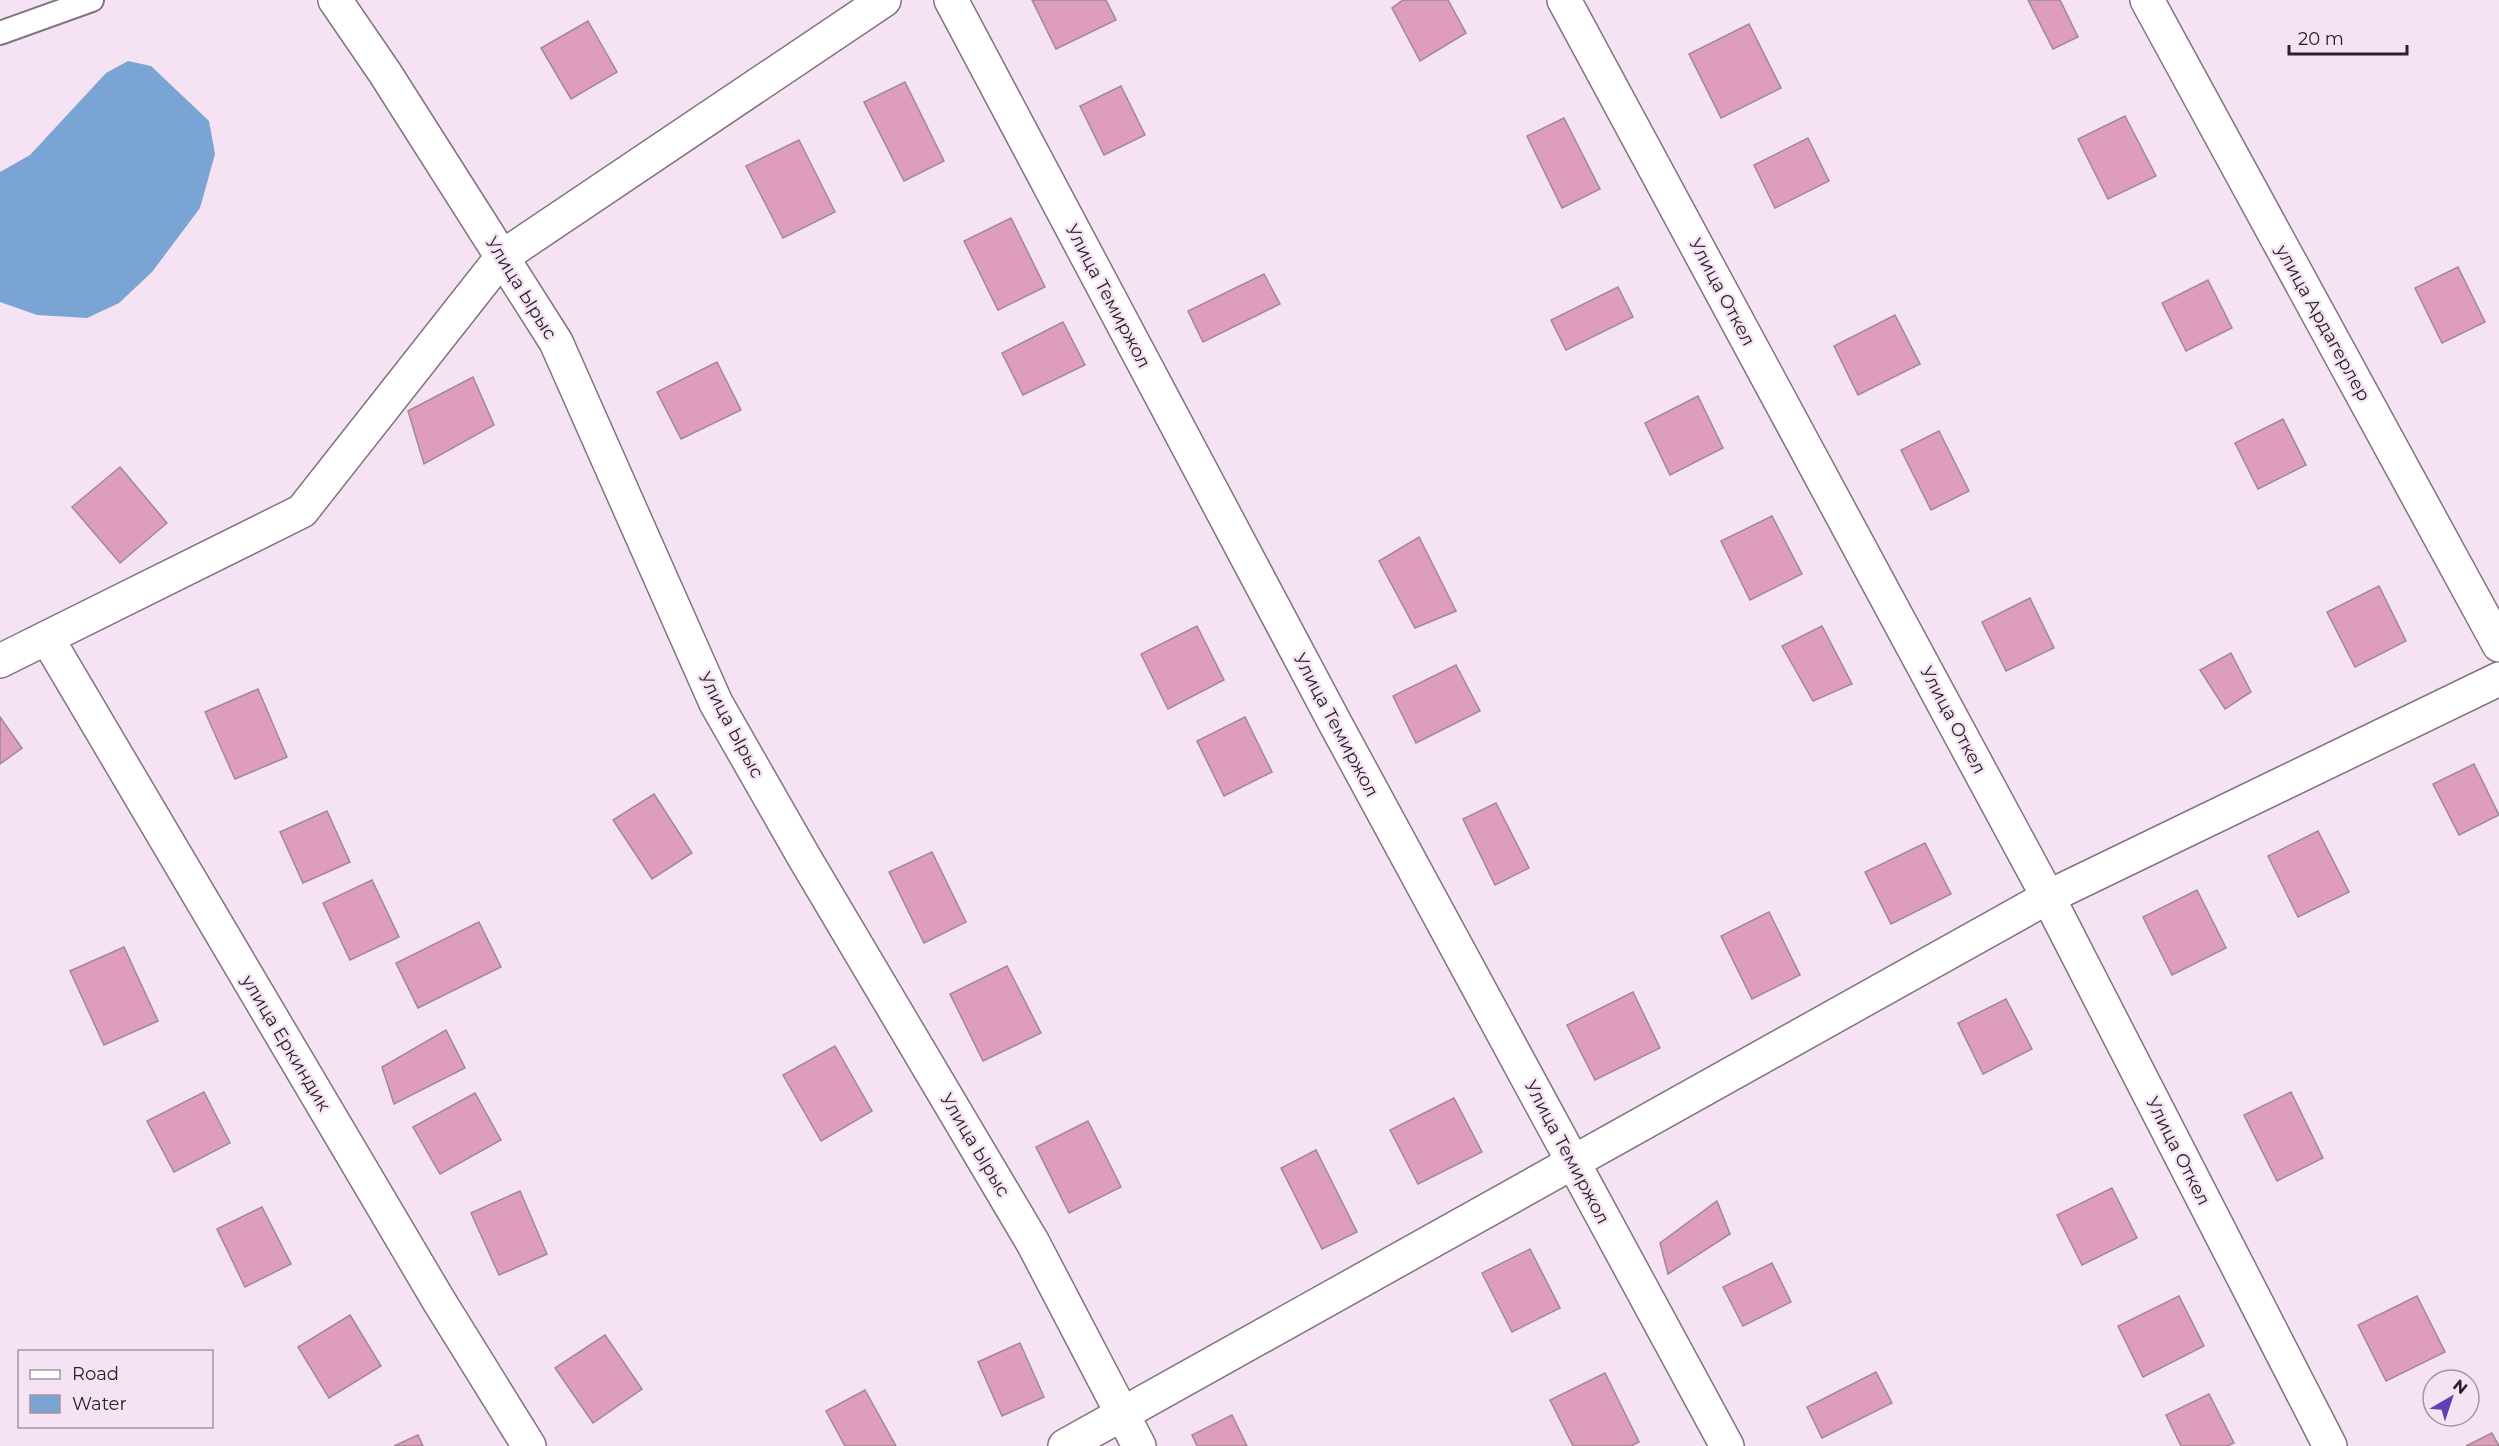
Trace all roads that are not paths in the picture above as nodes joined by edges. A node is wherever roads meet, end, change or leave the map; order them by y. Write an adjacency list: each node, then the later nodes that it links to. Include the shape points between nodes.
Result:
1 (92, 0): 7 (lane)
2 (335, 0): 8 (street, Улица Ырыс)
3 (884, 0): 8 (street)
4 (951, 0): 14 (street, Улица Темиржол)
5 (1564, 0): 13 (street, Улица Откел)
6 (2147, 0): 10 (street, улица Ардагерлер)
7 (0, 33)
8 (502, 257): 9 (street, via 302,511); 15 (street, Улица Ырыс, via 556,342 716,703 1034,1243)
9 (47, 638): 11 (street); 16 (street, улица Еркиндик, via 433,1291)
10 (2499, 645)
11 (0, 661)
12 (2499, 679): 13 (street)
13 (2048, 897): 14 (street); 20 (street, Улица Откел)
14 (1573, 1163): 15 (street); 19 (street, Улица Темиржол)
15 (1122, 1414): 17 (street); 18 (street, Улица Ырыс)
16 (529, 1446)
17 (1065, 1446)
18 (1139, 1446)
19 (1727, 1446)
20 (2330, 1446)

